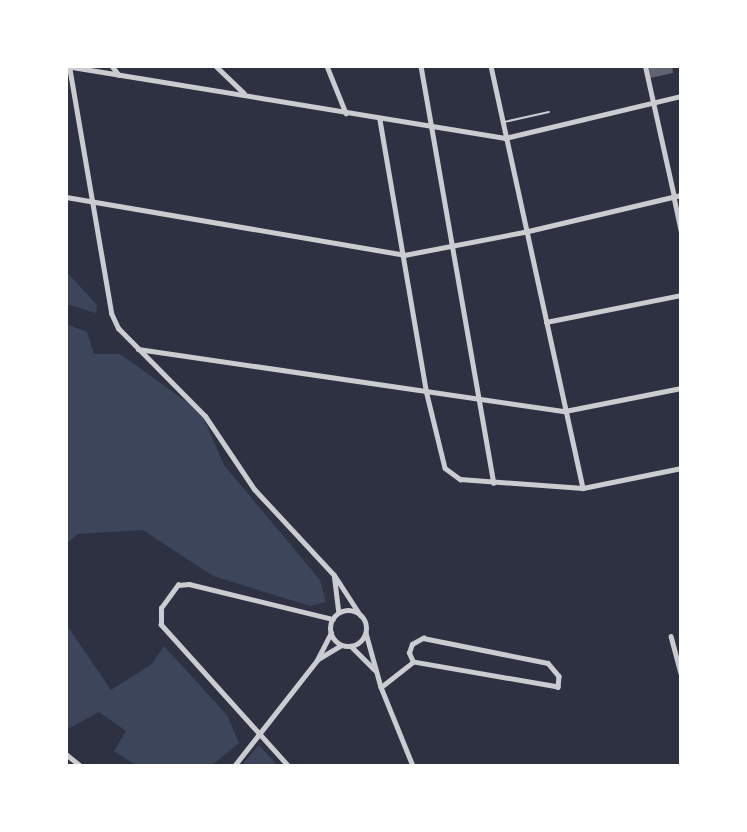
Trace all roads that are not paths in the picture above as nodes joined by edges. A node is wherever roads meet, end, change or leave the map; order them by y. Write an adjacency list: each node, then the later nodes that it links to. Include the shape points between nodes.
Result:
1 (68, 66): 8 (street); 21 (street)
2 (112, 66): 8 (street)
3 (216, 66): 9 (street)
4 (327, 66): 13 (street)
5 (421, 66): 16 (street)
6 (491, 66): 15 (street)
7 (645, 66): 11 (street)
8 (119, 75): 9 (street)
9 (244, 93): 13 (street)
10 (681, 96): 11 (street)
11 (655, 102): 17 (street); 20 (street)
12 (549, 112): 15 (lane)
13 (346, 113): 14 (street)
14 (380, 120): 16 (street); 25 (street)
15 (502, 122): 17 (street)
16 (433, 127): 17 (street); 24 (street)
17 (505, 138): 23 (street)
18 (681, 195): 20 (street)
19 (66, 197): 21 (street)
20 (674, 197): 22 (street); 23 (street)
21 (94, 201): 25 (street); 28 (street, via 111,313)
22 (681, 230)
23 (524, 232): 24 (street); 27 (street)
24 (452, 246): 25 (street); 31 (street)
25 (404, 255): 30 (street)
26 (681, 295): 27 (street)
27 (546, 322): 32 (street)
28 (136, 349): 30 (street); 36 (street, via 205,416 254,489)
29 (681, 388): 32 (street)
30 (426, 390): 31 (street); 34 (street, via 445,468 460,479)
31 (480, 399): 32 (street); 34 (street)
32 (565, 411): 35 (street)
33 (681, 468): 35 (street)
34 (494, 483): 35 (street)
35 (583, 488)
36 (334, 575): 37 (street); 38 (street)
37 (338, 612): 38 (street, via 348,609); 39 (street)
38 (360, 615): 41 (street)
39 (333, 619): 40 (street); 50 (street, via 189,584 178,585 167,597 161,625)
40 (331, 632): 43 (street); 45 (street)
41 (366, 633): 44 (street); 47 (street)
42 (671, 636): 48 (street)
43 (341, 645): 44 (street); 45 (street)
44 (351, 646): 47 (street)
45 (317, 660): 50 (street)
46 (413, 662): 46 (street, via 558,687 560,682 557,671 548,663 423,638 410,649); 49 (street)
47 (376, 671): 49 (street)
48 (681, 673)
49 (381, 687): 55 (street)
50 (260, 736): 53 (street); 54 (street)
51 (66, 754): 52 (street)
52 (81, 766)
53 (234, 766)
54 (288, 766)
55 (413, 766)

